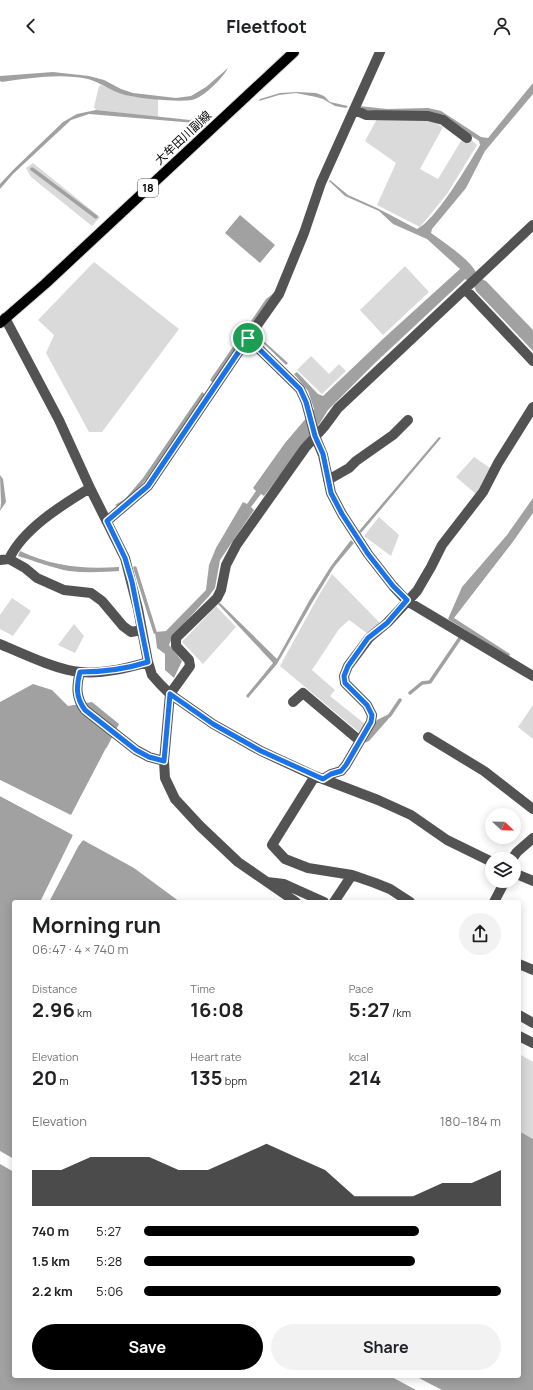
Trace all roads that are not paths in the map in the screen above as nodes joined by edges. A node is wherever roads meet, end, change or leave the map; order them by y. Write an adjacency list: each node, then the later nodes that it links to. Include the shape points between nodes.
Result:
1 (294, 52): 8 (main road, 大牟田川副線 / 18, via 45,284)
2 (380, 52): 3 (street)
3 (355, 110): 4 (street, via 366,116 428,116 443,120); 9 (street, via 321,184 280,294)
4 (467, 138)
5 (533, 225): 6 (street)
6 (467, 287): 10 (street); 13 (street, via 338,408)
7 (0, 308): 8 (main road)
8 (2, 320): 15 (street, via 59,420)
9 (248, 338): 13 (street, via 300,389); 16 (street, via 148,486)
10 (533, 361)
11 (533, 406): 18 (street, via 483,492 442,545 416,592)
12 (408, 420): 14 (street, via 393,435 356,460 349,468)
13 (315, 436): 14 (street, via 323,454); 24 (street, via 236,544 226,565 217,598 176,638 176,646 189,660 190,666)
14 (328, 480): 18 (street, via 331,493 342,514 368,554)
15 (90, 488): 16 (street); 17 (street, via 35,526)
16 (107, 521): 19 (street, via 125,558)
17 (4, 560): 19 (street, via 25,568 37,578 64,590 91,592 131,632)
18 (407, 600): 23 (street); 27 (street, via 387,623 368,638 344,676 345,683 367,705 372,715 371,722)
19 (142, 630): 21 (street)
20 (0, 644): 22 (street, via 63,669)
21 (148, 662): 22 (street, via 132,667); 24 (street, via 152,675)
22 (80, 672): 28 (street, via 77,695 85,710 142,754)
23 (533, 676)
24 (170, 694): 28 (street); 29 (street, via 213,724 261,751)
25 (293, 702): 27 (street, via 303,693)
26 (428, 737): 30 (street, via 484,771)
27 (360, 741): 29 (street, via 341,771)
28 (164, 761): 37 (street, via 166,778 175,798 238,862)
29 (319, 778): 33 (street, via 411,815 446,840); 34 (street, via 272,845 285,859 308,868)
30 (533, 809)
31 (533, 838): 32 (street)
32 (517, 852)
33 (485, 859)
34 (352, 875): 41 (street); 42 (street, via 390,888)
35 (521, 876): 36 (street)
36 (533, 881)
37 (265, 882): 39 (street); 40 (street, via 284,884)
38 (501, 888): 43 (street)
39 (293, 900)
40 (320, 900)
41 (335, 900)
42 (407, 900)
43 (495, 900)
44 (521, 965): 45 (street)
45 (533, 970)
46 (521, 1016): 47 (street)
47 (533, 1023)
48 (521, 1037): 49 (street)
49 (533, 1043)

